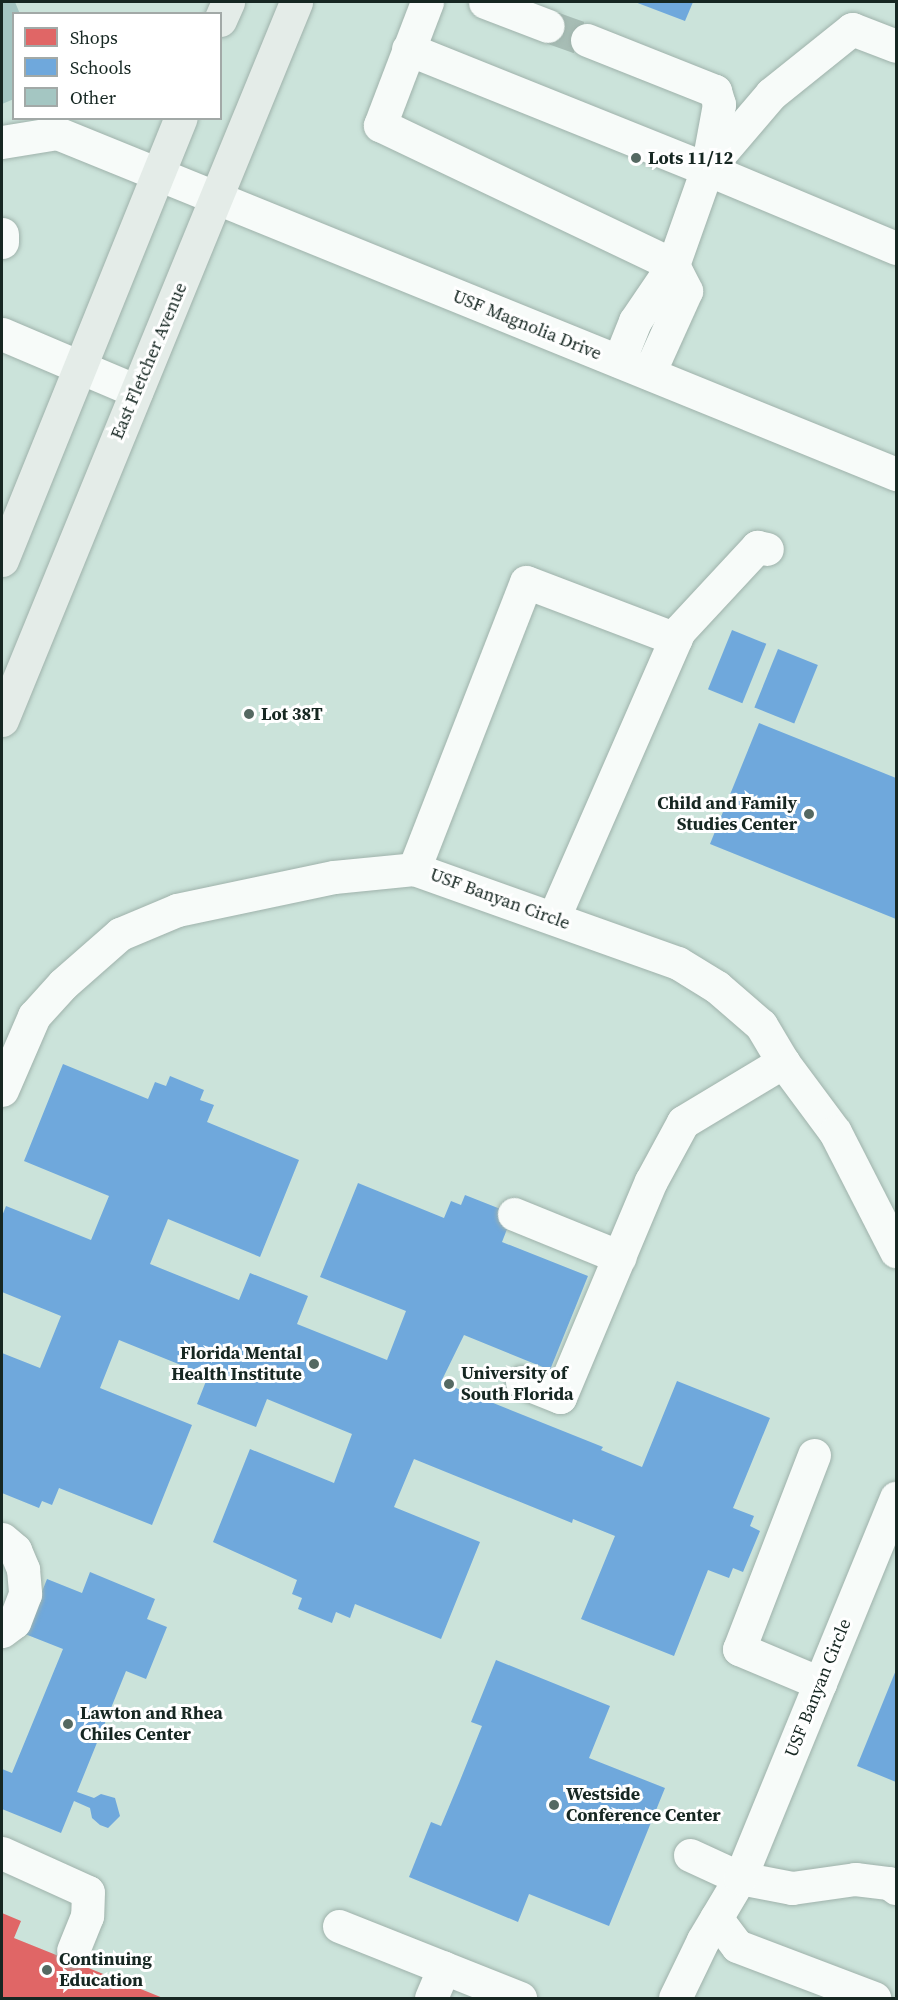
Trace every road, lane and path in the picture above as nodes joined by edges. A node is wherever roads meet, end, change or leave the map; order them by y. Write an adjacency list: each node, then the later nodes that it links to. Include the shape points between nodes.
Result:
1 (296, 2): 12 (main road, East Fletcher Avenue)
2 (427, 2): 7 (street)
3 (485, 2): 4 (street)
4 (548, 26)
5 (587, 40): 10 (street, via 716,91 719,104)
6 (897, 46): 10 (street, via 852,29 771,94)
7 (408, 50): 10 (street); 16 (street, via 380,125)
8 (180, 120): 11 (main road)
9 (2, 142): 11 (street, USF Magnolia Drive, via 57,134)
10 (707, 169): 15 (street); 16 (street)
11 (158, 174): 12 (street, USF Magnolia Drive); 19 (main road)
12 (217, 197): 18 (street, USF Magnolia Drive, via 270,223); 21 (main road, East Fletcher Avenue)
13 (2, 234): 14 (street)
14 (2, 242)
15 (897, 248)
16 (673, 265): 18 (street, via 635,321); 20 (street, via 686,291)
17 (2, 334): 19 (street)
18 (619, 361): 20 (street, USF Magnolia Drive)
19 (80, 367): 21 (street); 24 (main road)
20 (649, 374): 22 (street, USF Magnolia Drive)
21 (136, 391): 26 (main road, East Fletcher Avenue)
22 (897, 474)
23 (767, 549): 25 (street, via 757,547)
24 (2, 560)
25 (676, 639): 27 (street, via 526,582); 28 (street)
26 (5, 703)
27 (414, 869): 28 (street, USF Banyan Circle); 30 (street, USF Banyan Circle, via 334,877 177,910 120,934 63,984 34,1016)
28 (554, 917): 29 (street, USF Banyan Circle, via 678,963 717,987 761,1025)
29 (783, 1062): 32 (street, USF Banyan Circle, via 835,1132); 33 (street, via 683,1122 651,1181)
30 (2, 1090)
31 (514, 1214): 33 (street)
32 (897, 1251)
33 (620, 1257): 34 (street, via 572,1402)
34 (522, 1382)
35 (814, 1455): 39 (street, via 738,1649)
36 (897, 1498): 39 (street, USF Banyan Circle)
37 (2, 1539): 38 (street, via 15,1550 23,1569 25,1594 14,1622)
38 (2, 1630)
39 (820, 1683): 42 (street, USF Banyan Circle)
40 (2, 1853): 46 (street, via 88,1892 87,1916)
41 (690, 1855): 42 (street)
42 (740, 1878): 43 (street, via 792,1888 855,1879 889,1883); 44 (street, USF Banyan Circle)
43 (897, 1888)
44 (716, 1918): 50 (street, USF Banyan Circle); 51 (street, via 737,1946)
45 (339, 1926): 47 (street)
46 (73, 1950)
47 (444, 1968): 48 (street); 49 (street)
48 (432, 1998)
49 (519, 1998)
50 (675, 1998)
51 (874, 1998)

